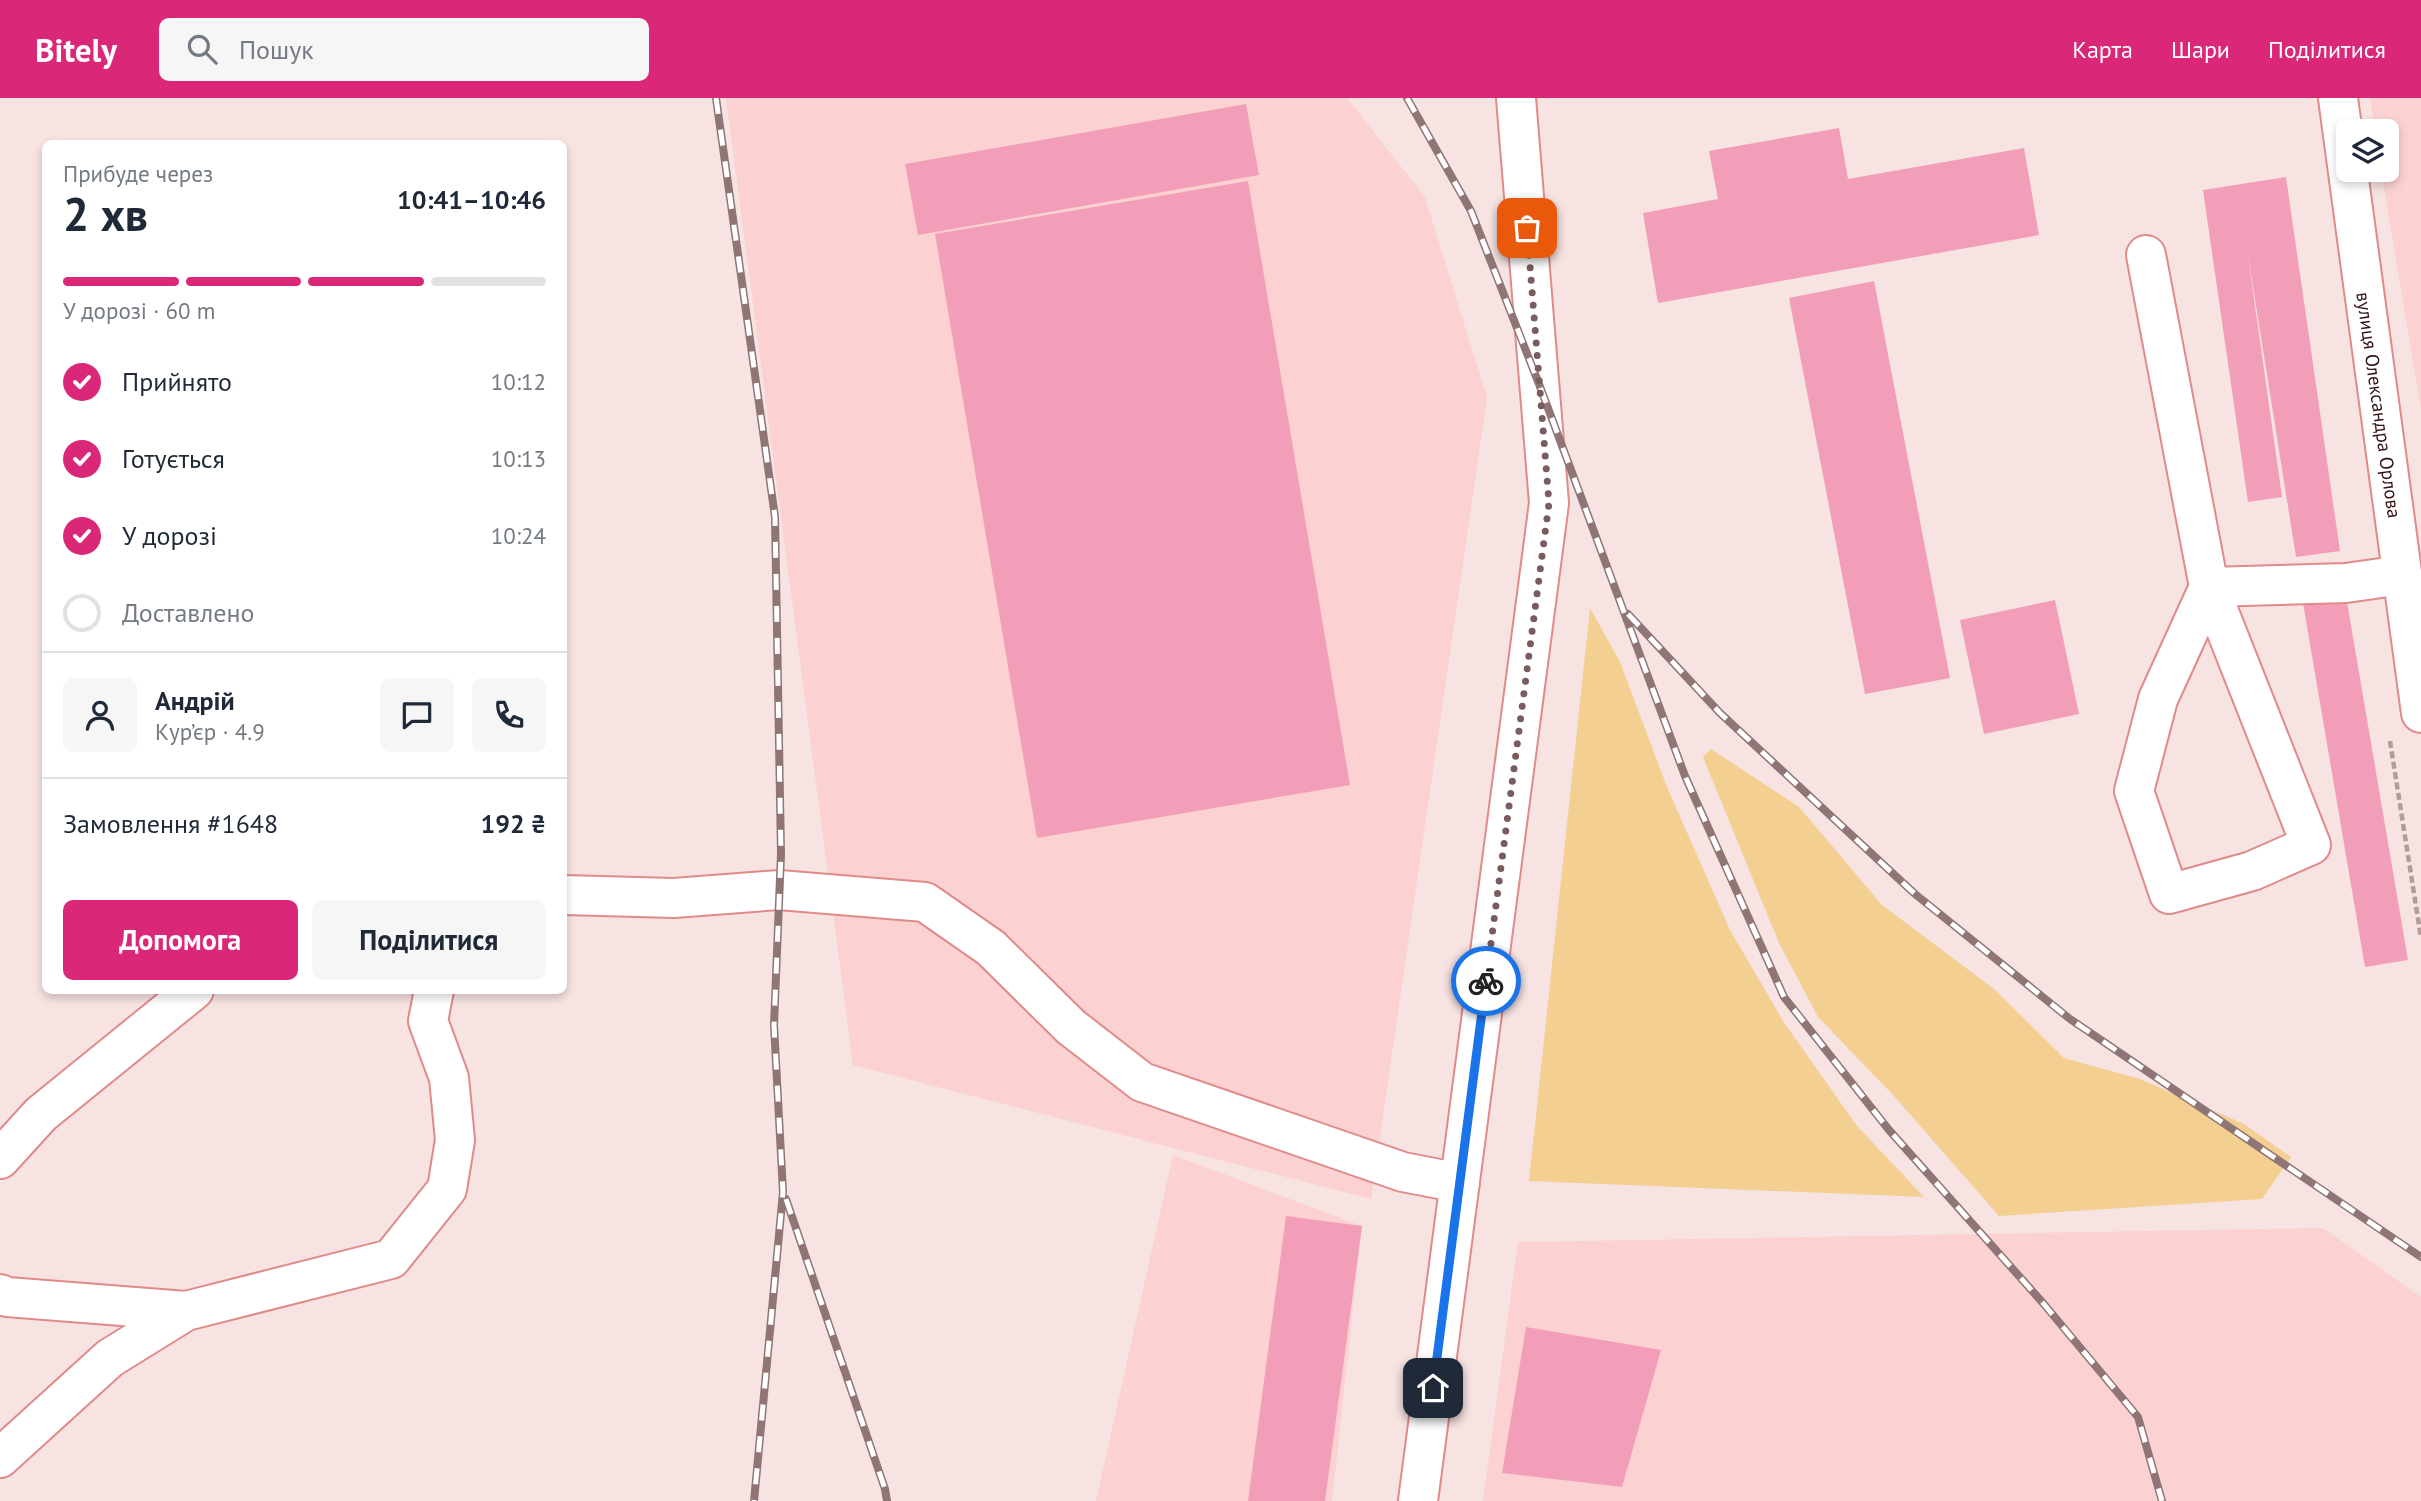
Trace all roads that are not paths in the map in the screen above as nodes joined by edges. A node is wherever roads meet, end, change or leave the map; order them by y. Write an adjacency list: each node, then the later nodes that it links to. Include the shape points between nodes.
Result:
1 (1516, 98): 11 (street, via 1549,503)
2 (2337, 98): 4 (street, вулиця Олександра Орлова)
3 (2146, 256): 5 (street)
4 (2402, 575): 5 (street, via 2346,583); 6 (street, вулиця Олександра Орлова)
5 (2209, 587): 5 (street, via 2158,699 2134,790 2169,894 2252,871 2311,845)
6 (2421, 713)
7 (567, 895): 11 (street, via 674,898 779,890 925,902 991,947 1071,1027 1142,1082 1403,1172)
8 (189, 994): 10 (street, via 41,1114)
9 (432, 994): 13 (street, via 428,1021 449,1078 455,1140 447,1189 391,1259)
10 (0, 1159)
11 (1460, 1183): 15 (street)
12 (0, 1294): 13 (street)
13 (186, 1311): 14 (street, via 110,1358)
14 (0, 1458)
15 (1418, 1501)

